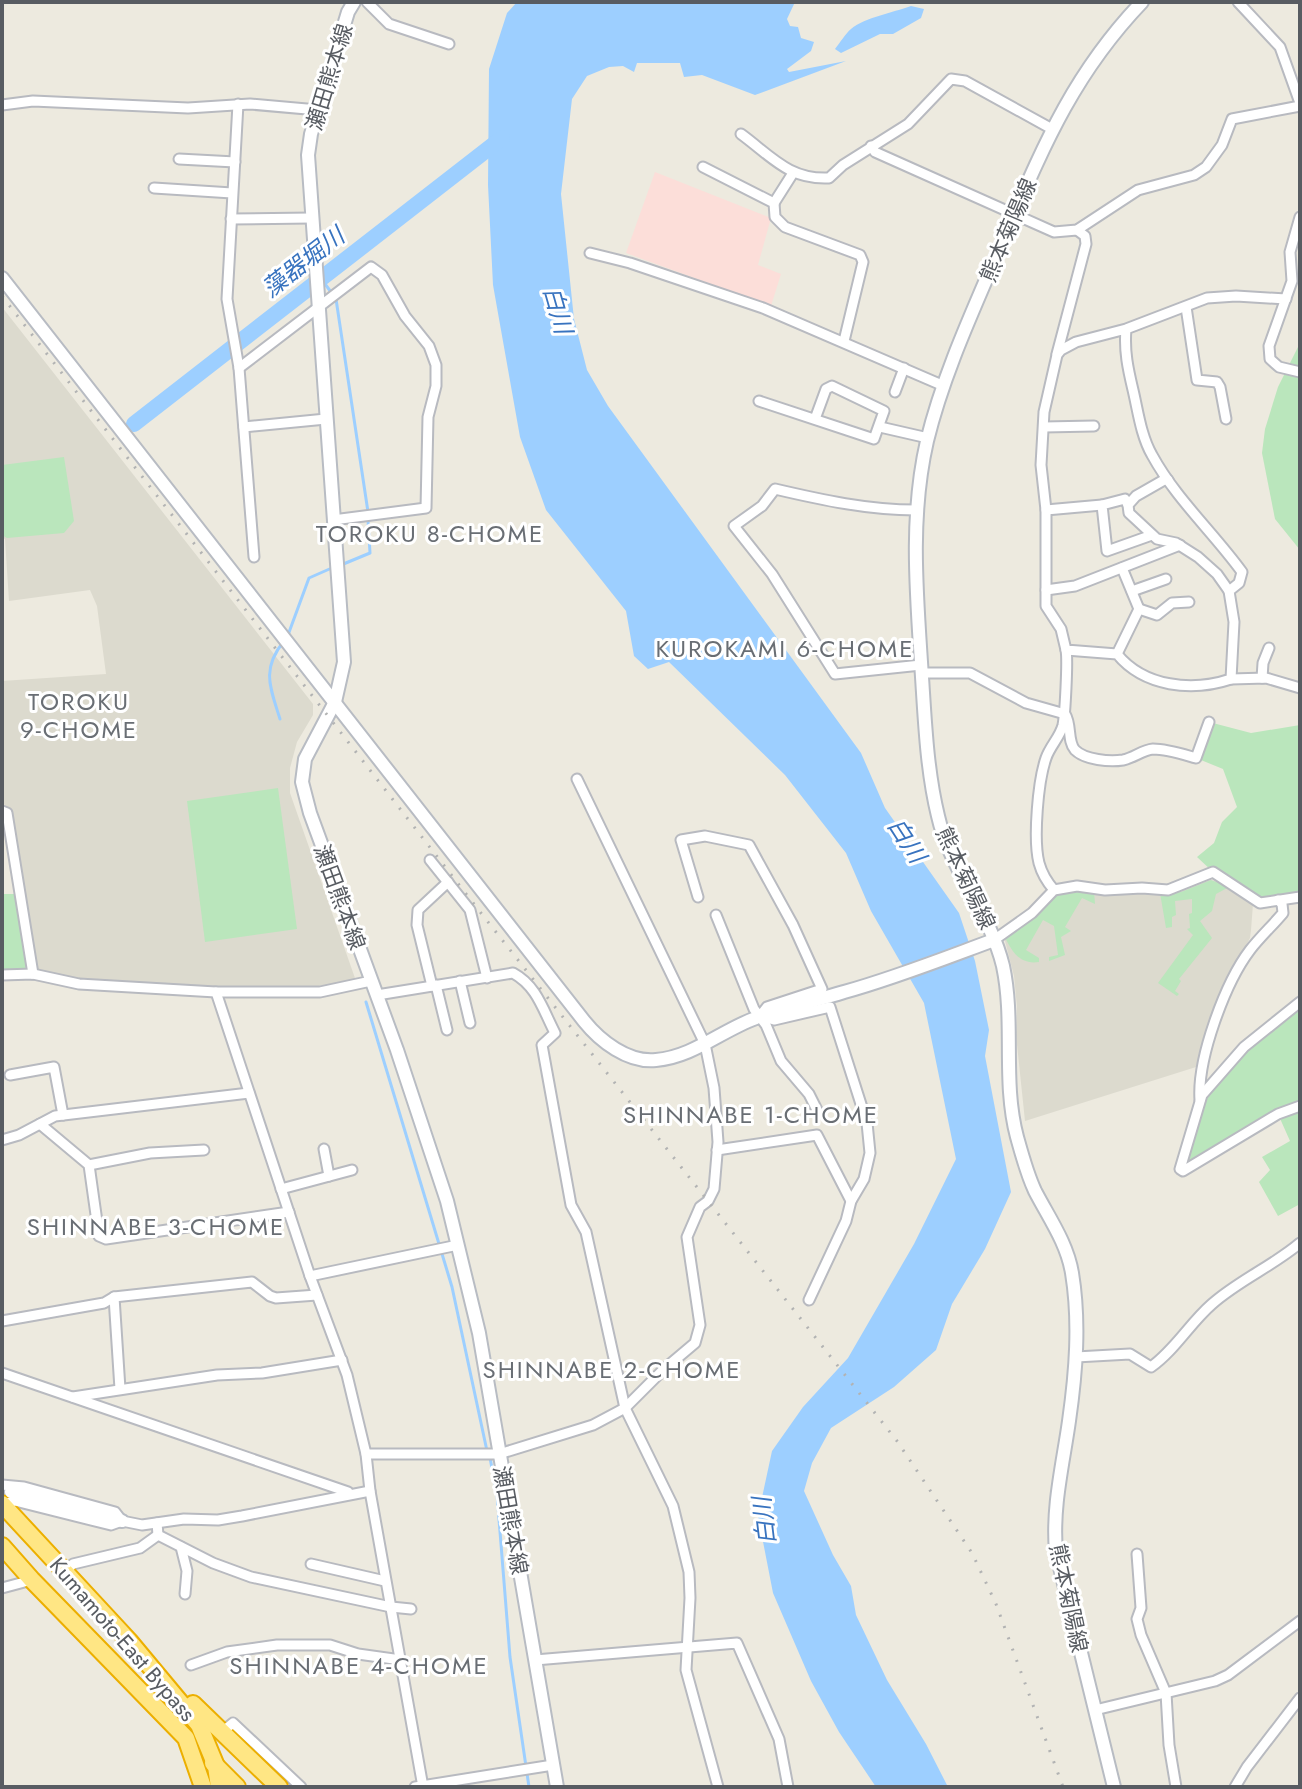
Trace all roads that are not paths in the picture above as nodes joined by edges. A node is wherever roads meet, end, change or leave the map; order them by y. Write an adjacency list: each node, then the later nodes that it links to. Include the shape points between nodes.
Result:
1 (354, 2): 9 (main road, 瀬田熊本線)
2 (368, 2): 5 (street, via 389,24)
3 (1142, 2): 10 (main road, 熊本菊陽線, via 1096,55)
4 (1238, 2): 8 (street, via 1280,47)
5 (449, 44)
6 (238, 104): 7 (street); 9 (street); 14 (street)
7 (2, 105)
8 (1300, 105): 24 (street, via 1232,119 1206,167 1138,190)
9 (318, 110): 22 (main road, 瀬田熊本線, via 308,155)
10 (1052, 129): 12 (street, via 965,81 951,79 908,124); 20 (main road, 熊本菊陽線)
11 (741, 134): 16 (street)
12 (871, 146): 16 (street, via 829,178); 20 (street)
13 (179, 159): 14 (street)
14 (235, 162): 18 (street)
15 (703, 167): 19 (street)
16 (793, 173): 19 (street)
17 (154, 188): 18 (street)
18 (232, 193): 23 (street)
19 (774, 203): 31 (street, via 775,217 785,227 860,255 863,262)
20 (1014, 215): 24 (street, via 1054,232); 36 (main road, 熊本菊陽線)
21 (1300, 217): 27 (street)
22 (311, 218): 23 (street); 28 (main road, 瀬田熊本線)
23 (231, 219): 33 (street, via 227,299)
24 (1077, 230): 32 (street, via 1086,244)
25 (590, 253): 31 (street, via 763,308)
26 (2, 278): 72 (main road)
27 (1286, 299): 29 (street, via 1222,296); 35 (street, via 1269,346 1270,359)
28 (319, 304): 33 (street); 39 (main road, 瀬田熊本線); 52 (street, via 371,267 377,270 429,346 436,365 428,417 426,508)
29 (1186, 307): 30 (street); 41 (street, via 1197,380 1217,382)
30 (1126, 329): 32 (street, via 1076,342); 47 (street, via 1127,366 1143,433)
31 (844, 341): 34 (street)
32 (1057, 355): 45 (street)
33 (239, 368): 43 (street)
34 (904, 368): 36 (street); 37 (street)
35 (1300, 372)
36 (944, 386): 46 (main road, 熊本菊陽線)
37 (895, 392)
38 (759, 401): 40 (street)
39 (326, 419): 43 (street); 52 (main road, 瀬田熊本線)
40 (815, 419): 44 (street, via 874,439); 44 (street, via 832,386 884,411)
41 (1226, 419)
42 (1094, 426): 45 (street)
43 (244, 427): 56 (street)
44 (880, 427): 46 (street)
45 (1044, 427): 51 (street)
46 (928, 438): 50 (main road, 熊本菊陽線)
47 (1168, 480): 49 (street); 62 (street, via 1242,572)
48 (1102, 505): 49 (street, via 1125,499); 51 (street); 55 (street)
49 (1128, 505): 53 (street, via 1129,513)
50 (916, 510): 68 (main road, 熊本菊陽線); 68 (street, via 870,508 775,489 734,526 772,574 835,674)
51 (1046, 510): 60 (street)
52 (333, 520): 72 (main road, 瀬田熊本線, via 344,662)
53 (1152, 535): 54 (street); 55 (street)
54 (1180, 545): 57 (street); 62 (street, via 1217,574)
55 (1107, 551): 58 (street)
56 (254, 557)
57 (1122, 568): 58 (street); 61 (street)
58 (1110, 573): 60 (street)
59 (1166, 579): 61 (street)
60 (1046, 590): 66 (street, via 1046,606 1061,629)
61 (1132, 591): 64 (street)
62 (1229, 591): 70 (street)
63 (1189, 602): 64 (street, via 1177,601 1157,615)
64 (1139, 609): 67 (street)
65 (1269, 648): 69 (street)
66 (1066, 650): 67 (street); 73 (street)
67 (1117, 654): 70 (street, via 1154,681 1210,686)
68 (922, 669): 73 (street, via 970,673 1026,703); 84 (main road, 熊本菊陽線, via 938,817 948,851)
69 (1262, 678): 70 (street); 71 (street)
70 (1231, 679)
71 (1300, 688)
72 (335, 702): 88 (main road, 瀬田熊本線, via 309,747 302,782); 97 (main road, via 594,1034 629,1056 654,1060)
73 (1065, 714): 74 (street, via 1077,752 1104,759 1125,760 1162,749 1196,758); 79 (street, via 1040,785 1038,860)
74 (1209, 722)
75 (577, 779): 97 (street)
76 (2, 811): 85 (street, via 7,813)
77 (430, 860): 78 (street)
78 (448, 882): 87 (street, via 470,910); 90 (street, via 418,910 417,925)
79 (1054, 890): 82 (street, via 1168,890 1213,872 1260,903); 84 (street)
80 (698, 897): 94 (street, via 681,840 705,836 749,845 822,989 767,1007)
81 (1300, 897): 82 (street)
82 (1278, 900): 100 (street, via 1283,913 1249,951 1211,1029 1199,1079)
83 (716, 915): 94 (street)
84 (994, 940): 94 (main road); 122 (main road, 熊本菊陽線, via 1006,983 1008,1084 1016,1133 1028,1175 1072,1270)
85 (33, 974): 86 (street); 91 (street, via 79,984)
86 (2, 975)
87 (487, 978): 89 (street); 127 (street, via 513,973 524,979 555,1033 542,1045 571,1205 586,1232)
88 (371, 981): 91 (street, via 320,992); 92 (main road, 瀬田熊本線)
89 (460, 981): 90 (street); 95 (street)
90 (434, 986): 92 (street); 96 (street)
91 (216, 992): 99 (street)
92 (377, 995): 116 (main road, 瀬田熊本線, via 432,1149)
93 (1300, 1002): 100 (street, via 1244,1047)
94 (760, 1016): 97 (main road); 102 (street, via 781,1061); 113 (street, via 774,1020 830,1007 867,1123 870,1153)
95 (470, 1023)
96 (447, 1030)
97 (705, 1044): 108 (street)
98 (10, 1075): 103 (street, via 54,1067)
99 (249, 1093): 103 (street); 112 (street)
100 (1200, 1101): 101 (street, via 1183,1171)
101 (1300, 1106)
102 (817, 1110)
103 (63, 1115): 104 (street)
104 (40, 1124): 105 (street); 109 (street)
105 (2, 1140)
106 (324, 1149): 111 (street)
107 (204, 1150): 109 (street, via 150,1153)
108 (717, 1150): 113 (street, via 817,1135); 127 (street, via 714,1189 687,1237 700,1325 695,1343)
109 (89, 1165): 114 (street, via 99,1236 106,1239)
110 (352, 1170): 111 (street)
111 (329, 1176): 112 (street)
112 (281, 1189): 114 (street)
113 (851, 1201): 120 (street)
114 (289, 1212): 117 (street)
115 (1300, 1243): 122 (street, via 1215,1301 1151,1367 1130,1354)
116 (458, 1245): 117 (street); 129 (main road, 瀬田熊本線)
117 (310, 1276): 118 (street)
118 (317, 1295): 119 (street, via 276,1298 252,1282); 123 (street)
119 (114, 1297): 121 (street); 125 (street)
120 (809, 1300)
121 (2, 1321)
122 (1076, 1357): 155 (main road, 熊本菊陽線, via 1054,1532)
123 (342, 1360): 125 (street); 128 (street)
124 (2, 1373): 126 (street)
125 (120, 1389): 126 (street)
126 (70, 1397): 131 (street)
127 (625, 1408): 129 (street, via 593,1425); 149 (street, via 677,1521 689,1572)
128 (366, 1454): 129 (street); 130 (street)
129 (499, 1454): 151 (main road, 瀬田熊本線)
130 (370, 1491): 131 (street); 142 (street)
131 (351, 1493): 134 (street, via 242,1516)
132 (4, 1496): 133 (main road); 140 (highway, Kumamoto-East Bypass)
133 (122, 1521): 134 (street)
134 (157, 1523): 135 (street)
135 (158, 1535): 137 (street); 140 (street, via 140,1548 73,1564)
136 (2, 1546): 141 (highway, Kumamoto-East Bypass)
137 (181, 1547): 144 (street); 145 (street, via 251,1577)
138 (1137, 1554): 153 (street, via 1137,1619)
139 (311, 1564): 142 (street)
140 (65, 1572): 148 (highway, Kumamoto-East Bypass)
141 (32, 1580): 143 (street); 157 (highway, Kumamoto-East Bypass)
142 (385, 1581): 145 (street)
143 (2, 1588)
144 (185, 1594)
145 (391, 1607): 146 (street); 150 (street)
146 (411, 1609)
147 (1300, 1621): 153 (street, via 1228,1675)
148 (129, 1641): 156 (highway); 160 (highway, Kumamoto-East Bypass, via 199,1725)
149 (687, 1649): 151 (street); 167 (street, via 686,1670); 168 (street, via 737,1643 779,1739)
150 (401, 1660): 152 (street, via 330,1645 277,1645 227,1652); 161 (street)
151 (535, 1660): 158 (main road, 瀬田熊本線)
152 (191, 1665)
153 (1166, 1693): 155 (street); 170 (street)
154 (1300, 1698): 171 (street)
155 (1095, 1710): 169 (main road, 熊本菊陽線)
156 (222, 1732): 159 (highway); 165 (street, via 233,1723)
157 (186, 1738): 160 (highway); 162 (highway, Kumamoto-East Bypass)
158 (553, 1765): 161 (street); 166 (main road, 瀬田熊本線)
159 (258, 1767): 160 (highway, via 229,1765); 164 (highway)
160 (216, 1777): 163 (highway)
161 (420, 1786)
162 (203, 1787)
163 (237, 1787)
164 (279, 1787)
165 (301, 1787)
166 (557, 1787)
167 (718, 1787)
168 (788, 1787)
169 (1114, 1787)
170 (1176, 1787)
171 (1235, 1787)

